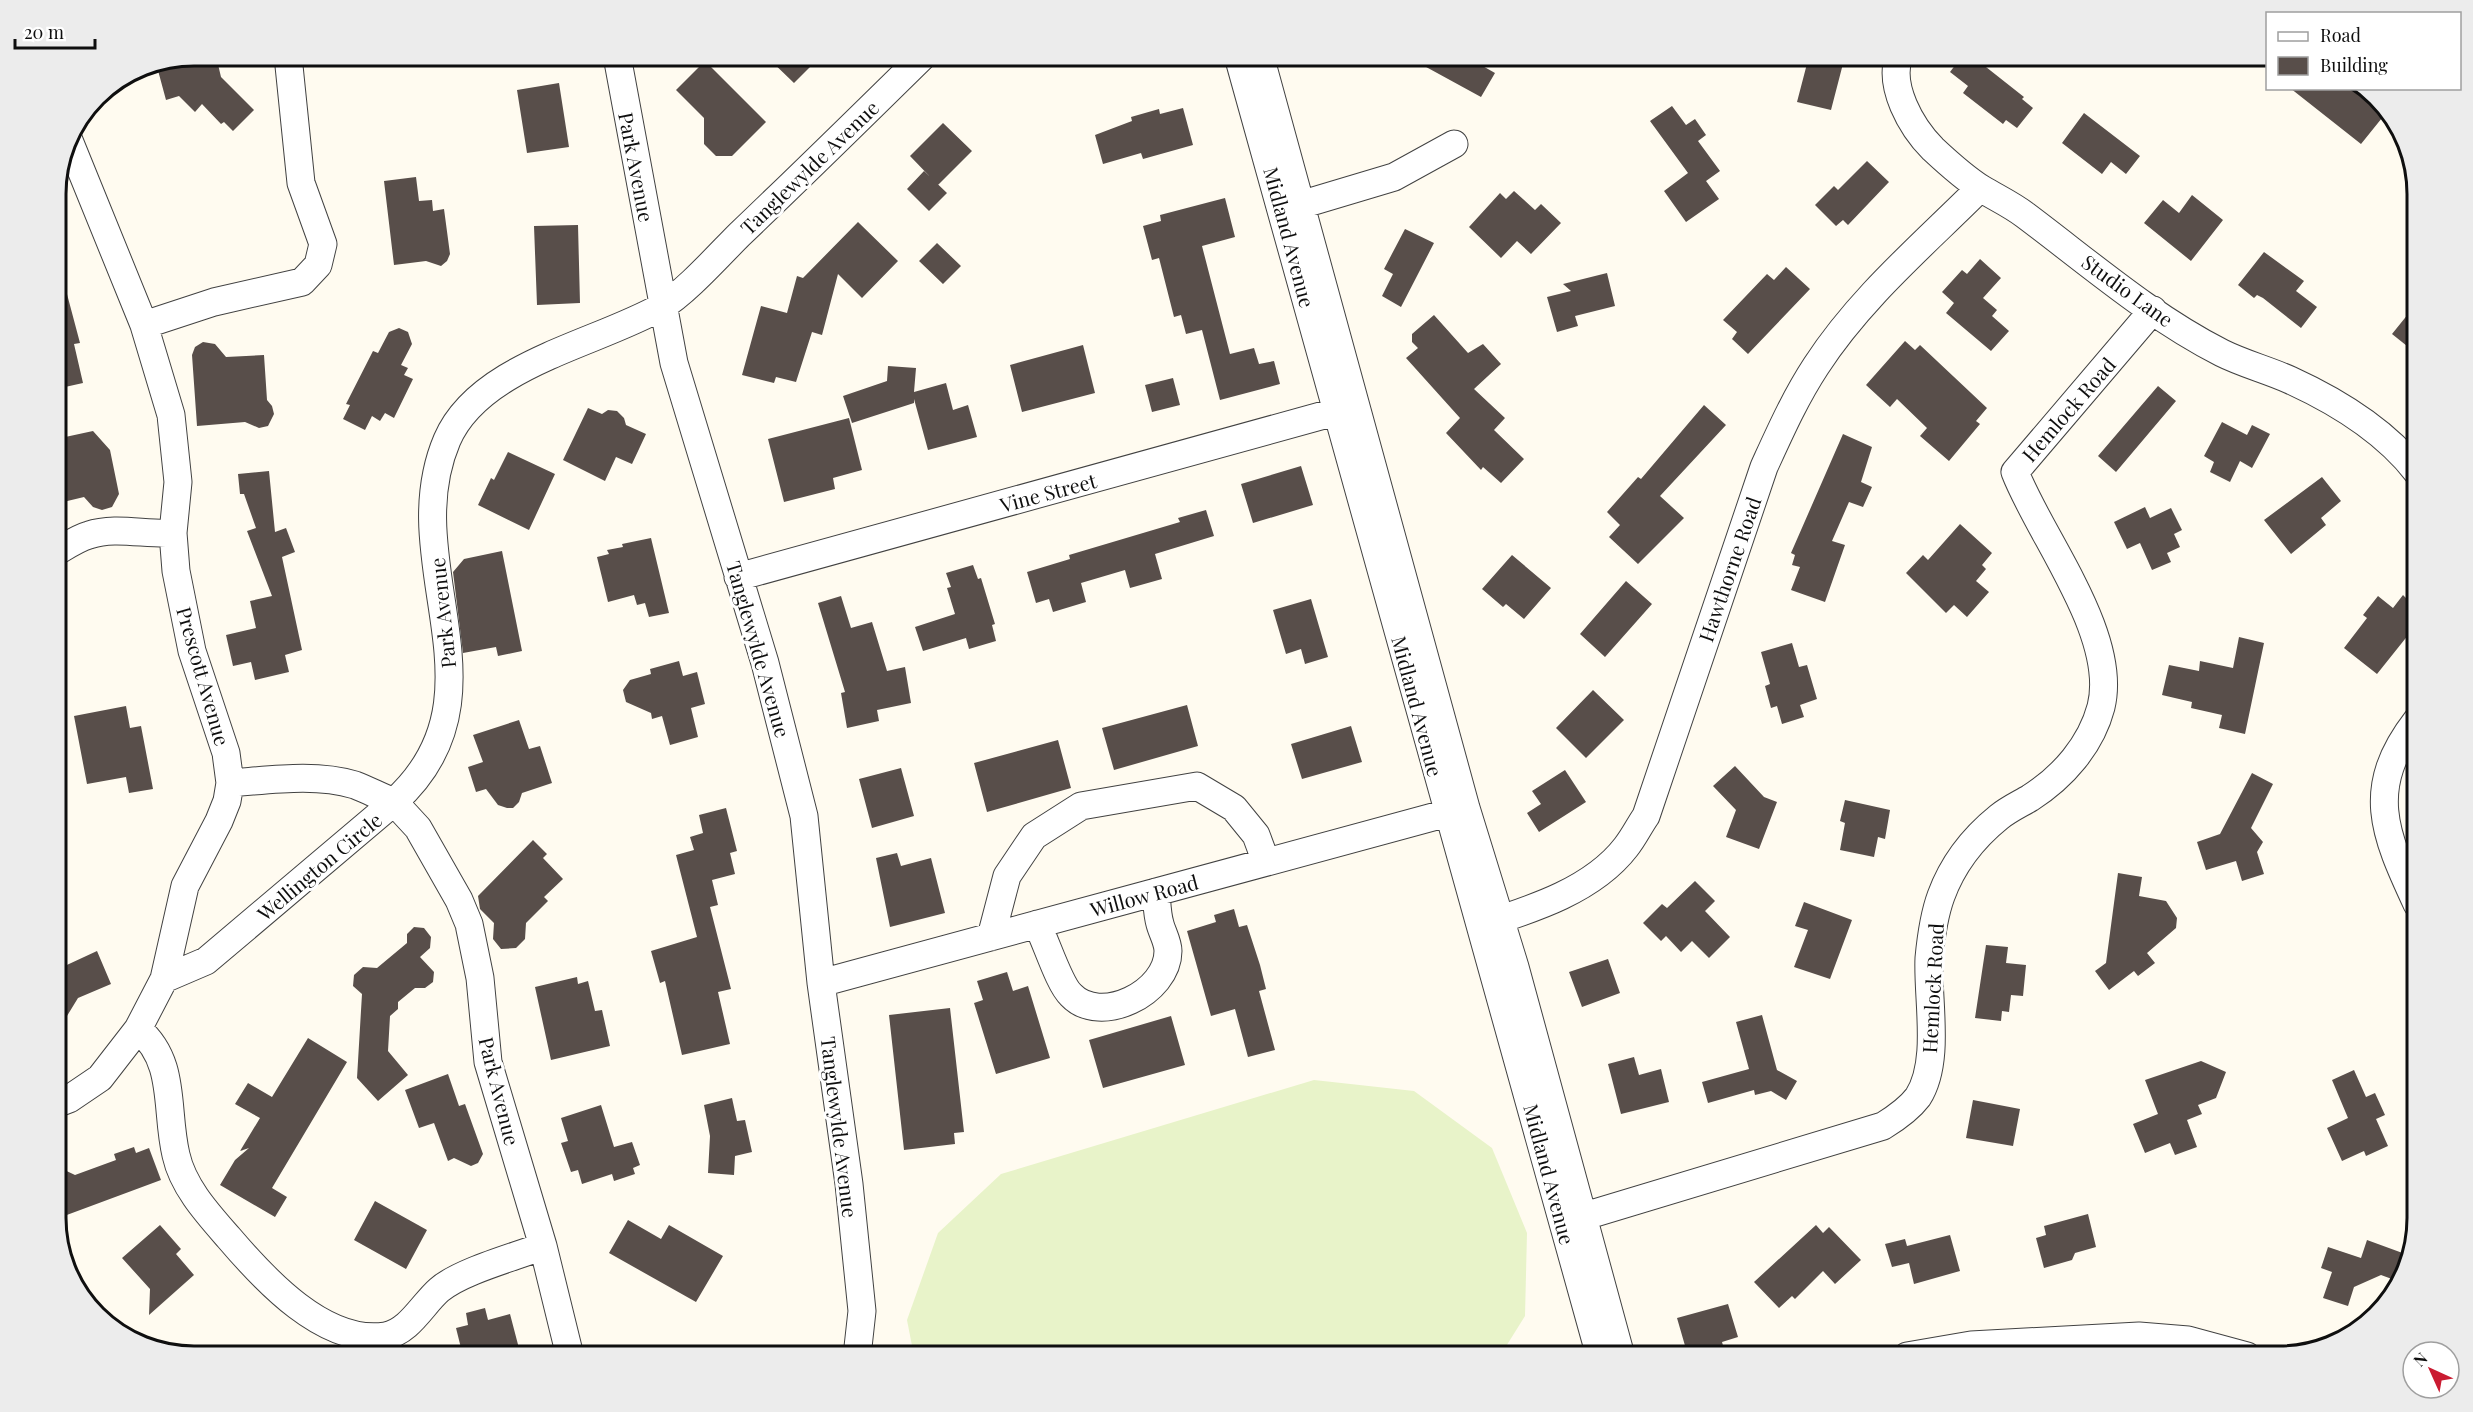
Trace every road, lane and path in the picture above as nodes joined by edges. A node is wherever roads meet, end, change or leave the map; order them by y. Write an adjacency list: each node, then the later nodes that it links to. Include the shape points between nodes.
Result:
1 (289, 66): 13 (street, via 301,183 323,244 318,265 302,282 214,302)
2 (619, 66): 11 (street, Park Avenue)
3 (913, 66): 11 (street, Tanglewylde Avenue)
4 (1242, 66): 10 (street, Midland Avenue)
5 (1262, 66): 10 (street, Midland Avenue)
6 (1896, 66): 9 (street, Studio Lane, via 1897,90 1911,117 1932,147)
7 (1454, 144): 10 (street, via 1394,177)
8 (74, 152): 13 (street, Prescott Avenue)
9 (1980, 188): 12 (street, Studio Lane, via 2016,208); 26 (street, Hawthorne Road, via 1933,231 1845,328 1789,412 1764,467 1646,816 1626,848 1602,871 1575,888)
10 (1293, 207): 14 (street, Midland Avenue)
11 (663, 306): 18 (street, Tanglewylde Avenue, via 674,363); 21 (street, Park Avenue, via 525,368 495,386 468,408 448,437 437,468 433,501 434,552 447,639 447,708 443,734 434,755)
12 (2153, 310): 15 (street, Studio Lane, via 2223,353 2333,401); 33 (street, Hemlock Road, via 2015,472 2076,589 2092,629 2102,668 2101,706 2081,752 2057,779 2001,815 1970,843 1953,869 1934,918 1929,958 1930,1044 1927,1075 1917,1097 1901,1115 1883,1126)
13 (144, 325): 16 (street, Prescott Avenue, via 171,415 178,482)
14 (1347, 409): 18 (street, Vine Street); 22 (street, Midland Avenue)
15 (2407, 462)
16 (173, 533): 17 (street, via 107,531 90,534); 20 (street, Prescott Avenue, via 176,571 192,651 226,753)
17 (66, 547)
18 (738, 577): 30 (street, Tanglewylde Avenue, via 765,663 804,816)
19 (2407, 733): 24 (street, via 2390,767 2383,800 2385,826)
20 (230, 783): 21 (street, Wellington Circle, via 341,782); 29 (street, Prescott Avenue, via 219,821 185,886)
21 (394, 802): 29 (street, Wellington Circle, via 206,961); 34 (street, Park Avenue, via 418,828 469,924 480,978 488,1062)
22 (1457, 810): 23 (street, Willow Road); 26 (street, Midland Avenue)
23 (1266, 862): 25 (street, Willow Road); 28 (street, via 1256,835 1234,808 1197,786 1081,807 1034,836 1007,876)
24 (2407, 881)
25 (1156, 892): 27 (street, Willow Road); 27 (street, via 1159,922 1168,951 1161,973 1147,990 1129,1002 1101,1007 1081,1005 1068,993)
26 (1491, 923): 33 (street, Midland Avenue)
27 (1037, 924): 28 (street, Willow Road)
28 (991, 937): 30 (street, Willow Road)
29 (164, 979): 31 (street, Prescott Avenue)
30 (821, 983): 36 (street, Tanglewylde Avenue, via 862,1311)
31 (138, 1029): 32 (street, Prescott Avenue, via 100,1078); 34 (street, via 153,1042 164,1066 176,1156 184,1179 200,1204 256,1269 313,1316 344,1331 385,1336 398,1331 452,1282)
32 (66, 1100)
33 (1573, 1219): 37 (street, Midland Avenue); 38 (street, Midland Avenue)
34 (543, 1246): 35 (street, Park Avenue)
35 (568, 1346)
36 (858, 1346)
37 (1598, 1346)
38 (1617, 1346)
39 (1971, 1346): 40 (street, via 2139,1336)
40 (2210, 1346)

